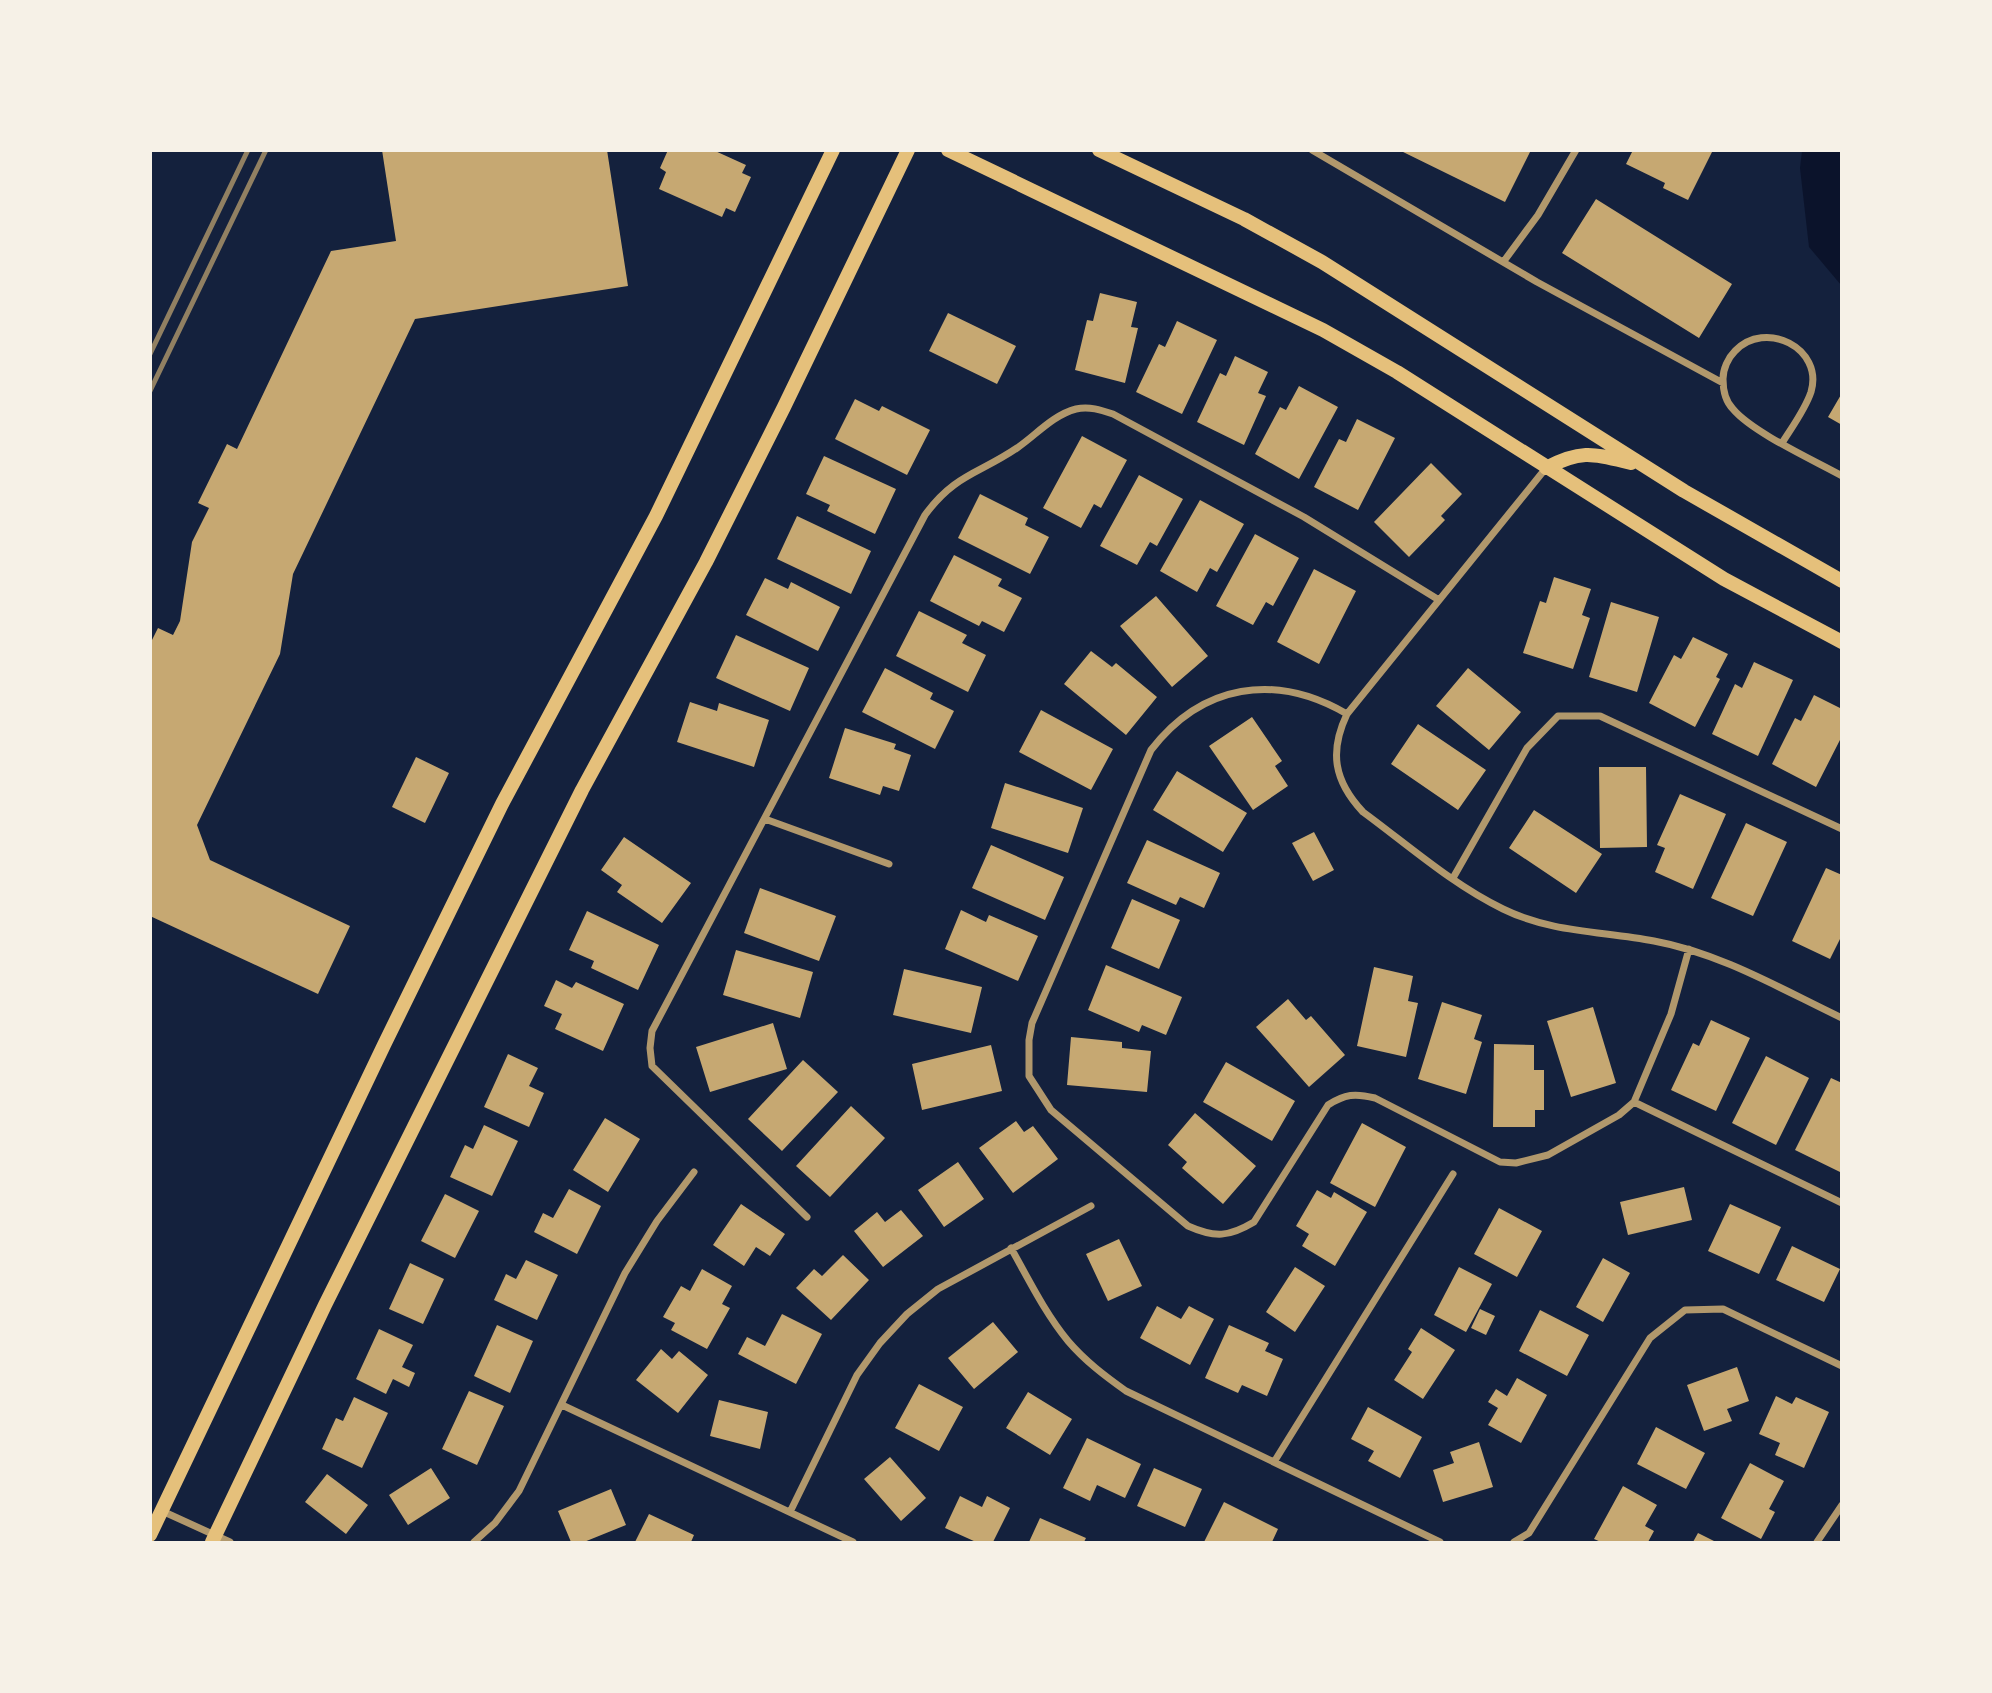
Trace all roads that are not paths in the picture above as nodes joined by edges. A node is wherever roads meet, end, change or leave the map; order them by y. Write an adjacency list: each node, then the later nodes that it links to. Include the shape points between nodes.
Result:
1 (833, 150): 34 (main road, via 656,516 502,804)
2 (908, 150): 37 (main road, via 706,562 582,790)
3 (948, 150): 11 (main road, via 1323,330)
4 (1099, 150): 10 (main road, via 1322,262)
5 (1312, 150): 7 (street)
6 (1576, 150): 7 (street)
7 (1504, 261): 8 (street)
8 (1723, 383): 9 (street, via 1731,407); 9 (street, via 1730,357 1742,344 1758,337 1791,343 1805,355 1812,371 1812,389)
9 (1782, 443): 12 (street)
10 (1643, 466): 11 (main road, via 1599,455 1570,455); 13 (main road)
11 (1546, 468): 14 (street); 15 (main road, via 1724,579)
12 (1842, 477)
13 (1842, 581)
14 (1439, 600): 16 (street); 17 (street, via 1304,517 1113,414 1096,408 1063,413 1006,456 960,479 930,508)
15 (1842, 642)
16 (1347, 714): 20 (street, via 1336,748 1341,783 1351,799); 23 (street, via 1316,697 1286,690 1243,691 1202,704 1174,724 1151,750 1032,1023 1029,1076 1051,1110 1188,1226 1222,1235 1254,1222 1328,1105 1342,1096 1358,1093 1375,1098 1500,1162 1516,1163 1548,1155)
17 (765, 819): 19 (street); 28 (street, via 652,1031 650,1048 652,1066)
18 (1842, 829): 20 (street, via 1600,716 1558,716 1527,748)
19 (889, 863)
20 (1452, 878): 21 (street, via 1503,909 1542,925)
21 (1689, 949): 22 (street); 23 (street, via 1671,1014)
22 (1842, 1018)
23 (1634, 1102): 26 (street)
24 (694, 1172): 31 (street, via 625,1273)
25 (1453, 1174): 32 (street)
26 (1842, 1203)
27 (1091, 1206): 29 (street)
28 (807, 1217)
29 (1011, 1248): 32 (street, via 1047,1313 1069,1343 1096,1368 1142,1400); 35 (street, via 938,1289 880,1343 847,1392)
30 (1842, 1366): 42 (street, via 1723,1310 1685,1310 1650,1338 1529,1533)
31 (562, 1405): 35 (street); 39 (street, via 519,1491)
32 (1274, 1462): 41 (street)
33 (1842, 1504): 43 (street)
34 (162, 1511): 36 (main road); 37 (street)
35 (790, 1512): 40 (street)
36 (150, 1535)
37 (213, 1539): 38 (street)
38 (230, 1542)
39 (474, 1542)
40 (853, 1542)
41 (1440, 1542)
42 (1514, 1542)
43 (1817, 1542)

